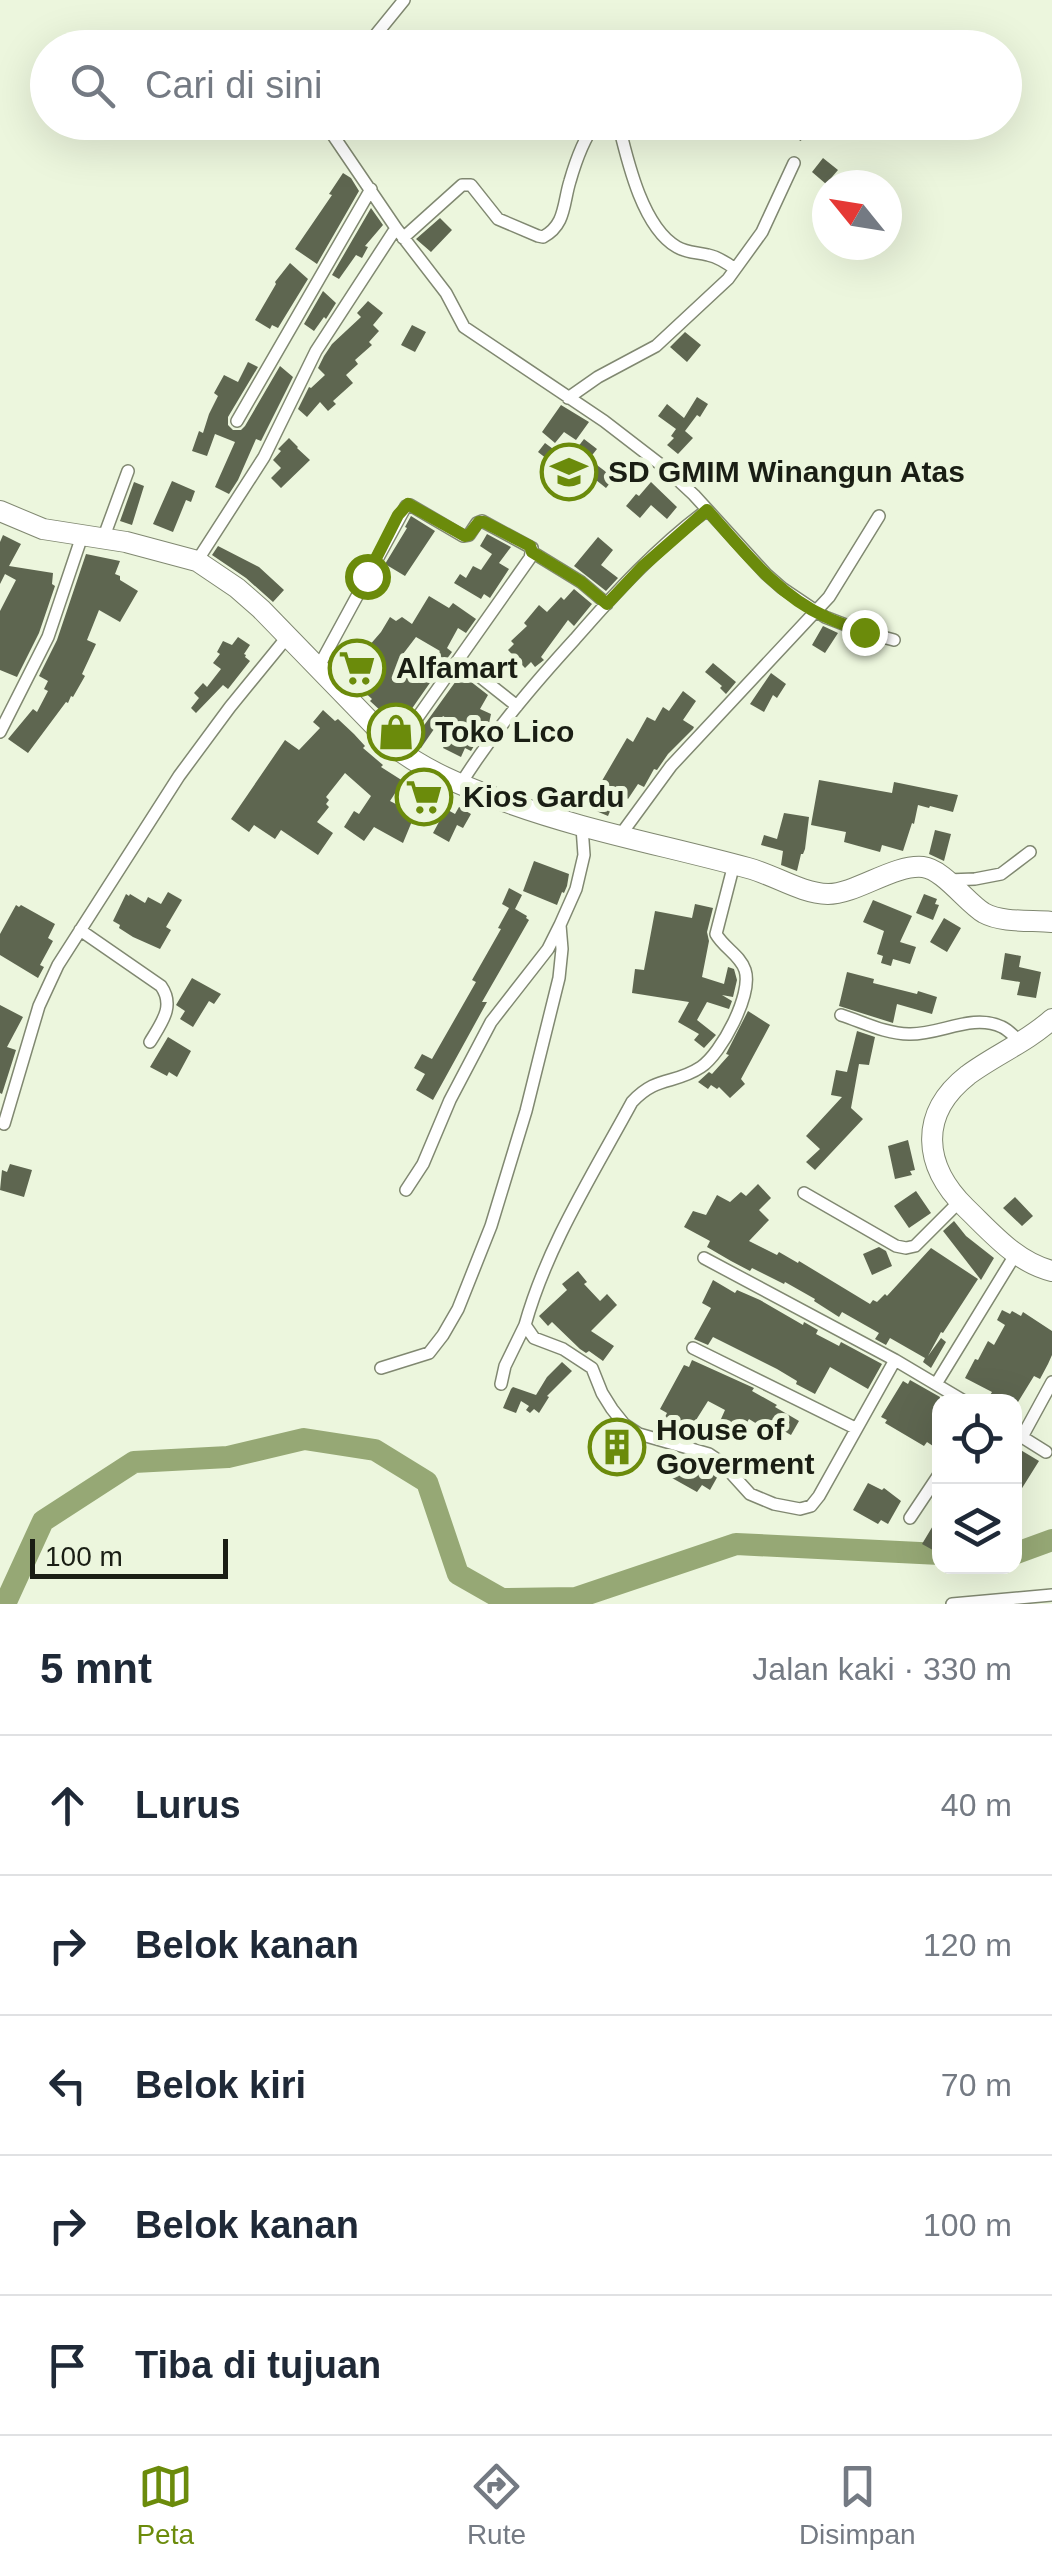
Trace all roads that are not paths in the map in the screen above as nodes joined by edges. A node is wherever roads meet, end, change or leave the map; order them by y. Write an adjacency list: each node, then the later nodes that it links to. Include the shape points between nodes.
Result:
1 (404, 0): 2 (street)
2 (380, 30)
3 (337, 140): 7 (street)
4 (586, 140): 8 (street, via 564,212 550,234 498,219 467,184)
5 (622, 140): 9 (street, via 638,194 668,240)
6 (794, 163): 9 (street, via 762,232)
7 (371, 189): 8 (street); 11 (street)
8 (400, 233): 10 (street, via 461,324); 18 (street, via 316,351 264,458)
9 (735, 269): 10 (street, via 656,346)
10 (568, 398): 13 (street, via 665,468)
11 (237, 421)
12 (128, 472): 16 (street)
13 (707, 510): 19 (street); 20 (street, via 766,574)
14 (0, 511): 16 (highway)
15 (879, 516): 20 (street)
16 (92, 537): 18 (highway); 26 (street)
17 (532, 552): 19 (street); 23 (street); 24 (street, via 484,522 465,536 408,504)
18 (196, 561): 21 (highway)
19 (607, 604): 25 (street)
20 (815, 611): 22 (street); 30 (street, via 672,766)
21 (288, 636): 24 (highway); 36 (street, via 179,776)
22 (894, 640)
23 (460, 661): 25 (street); 27 (street)
24 (318, 668): 27 (highway)
25 (517, 706): 28 (street)
26 (0, 732)
27 (396, 748): 28 (highway)
28 (460, 784): 29 (highway)
29 (582, 827): 30 (highway); 35 (street, via 584,855)
30 (620, 837): 32 (highway)
31 (1030, 852): 33 (street, via 1001,874)
32 (734, 864): 33 (highway, via 828,894 922,867); 48 (street, via 716,934 744,966 747,980 734,1019 705,1065 644,1089 632,1102 560,1238)
33 (944, 880): 34 (highway, via 992,916)
34 (1052, 922)
35 (560, 925): 42 (street, via 491,1022); 51 (street, via 559,978 475,1268 429,1353)
36 (80, 930): 39 (street, via 168,996); 41 (street, via 40,1006)
37 (841, 1016): 40 (street, via 915,1035 988,1024)
38 (1052, 1019): 40 (highway)
39 (150, 1042)
40 (1020, 1042): 44 (highway, via 960,1083 935,1120 936,1166)
41 (4, 1124)
42 (406, 1190)
43 (804, 1193): 44 (street, via 906,1248)
44 (960, 1202): 45 (highway)
45 (1015, 1255): 47 (highway); 54 (street)
46 (704, 1258): 50 (street)
47 (1052, 1271)
48 (525, 1325): 53 (street); 56 (street, via 534,1338 592,1368 626,1426 716,1458 750,1494 774,1504 811,1506)
49 (693, 1348): 56 (street)
50 (894, 1360): 54 (street); 56 (street)
51 (382, 1368)
52 (1052, 1382): 57 (street)
53 (501, 1384)
54 (936, 1384): 55 (street)
55 (952, 1394)
56 (855, 1428)
57 (1022, 1429)
58 (1022, 1437): 59 (street)
59 (1046, 1452)
60 (933, 1484): 61 (street)
61 (910, 1518)
62 (1051, 1598): 63 (street)
63 (952, 1604)

